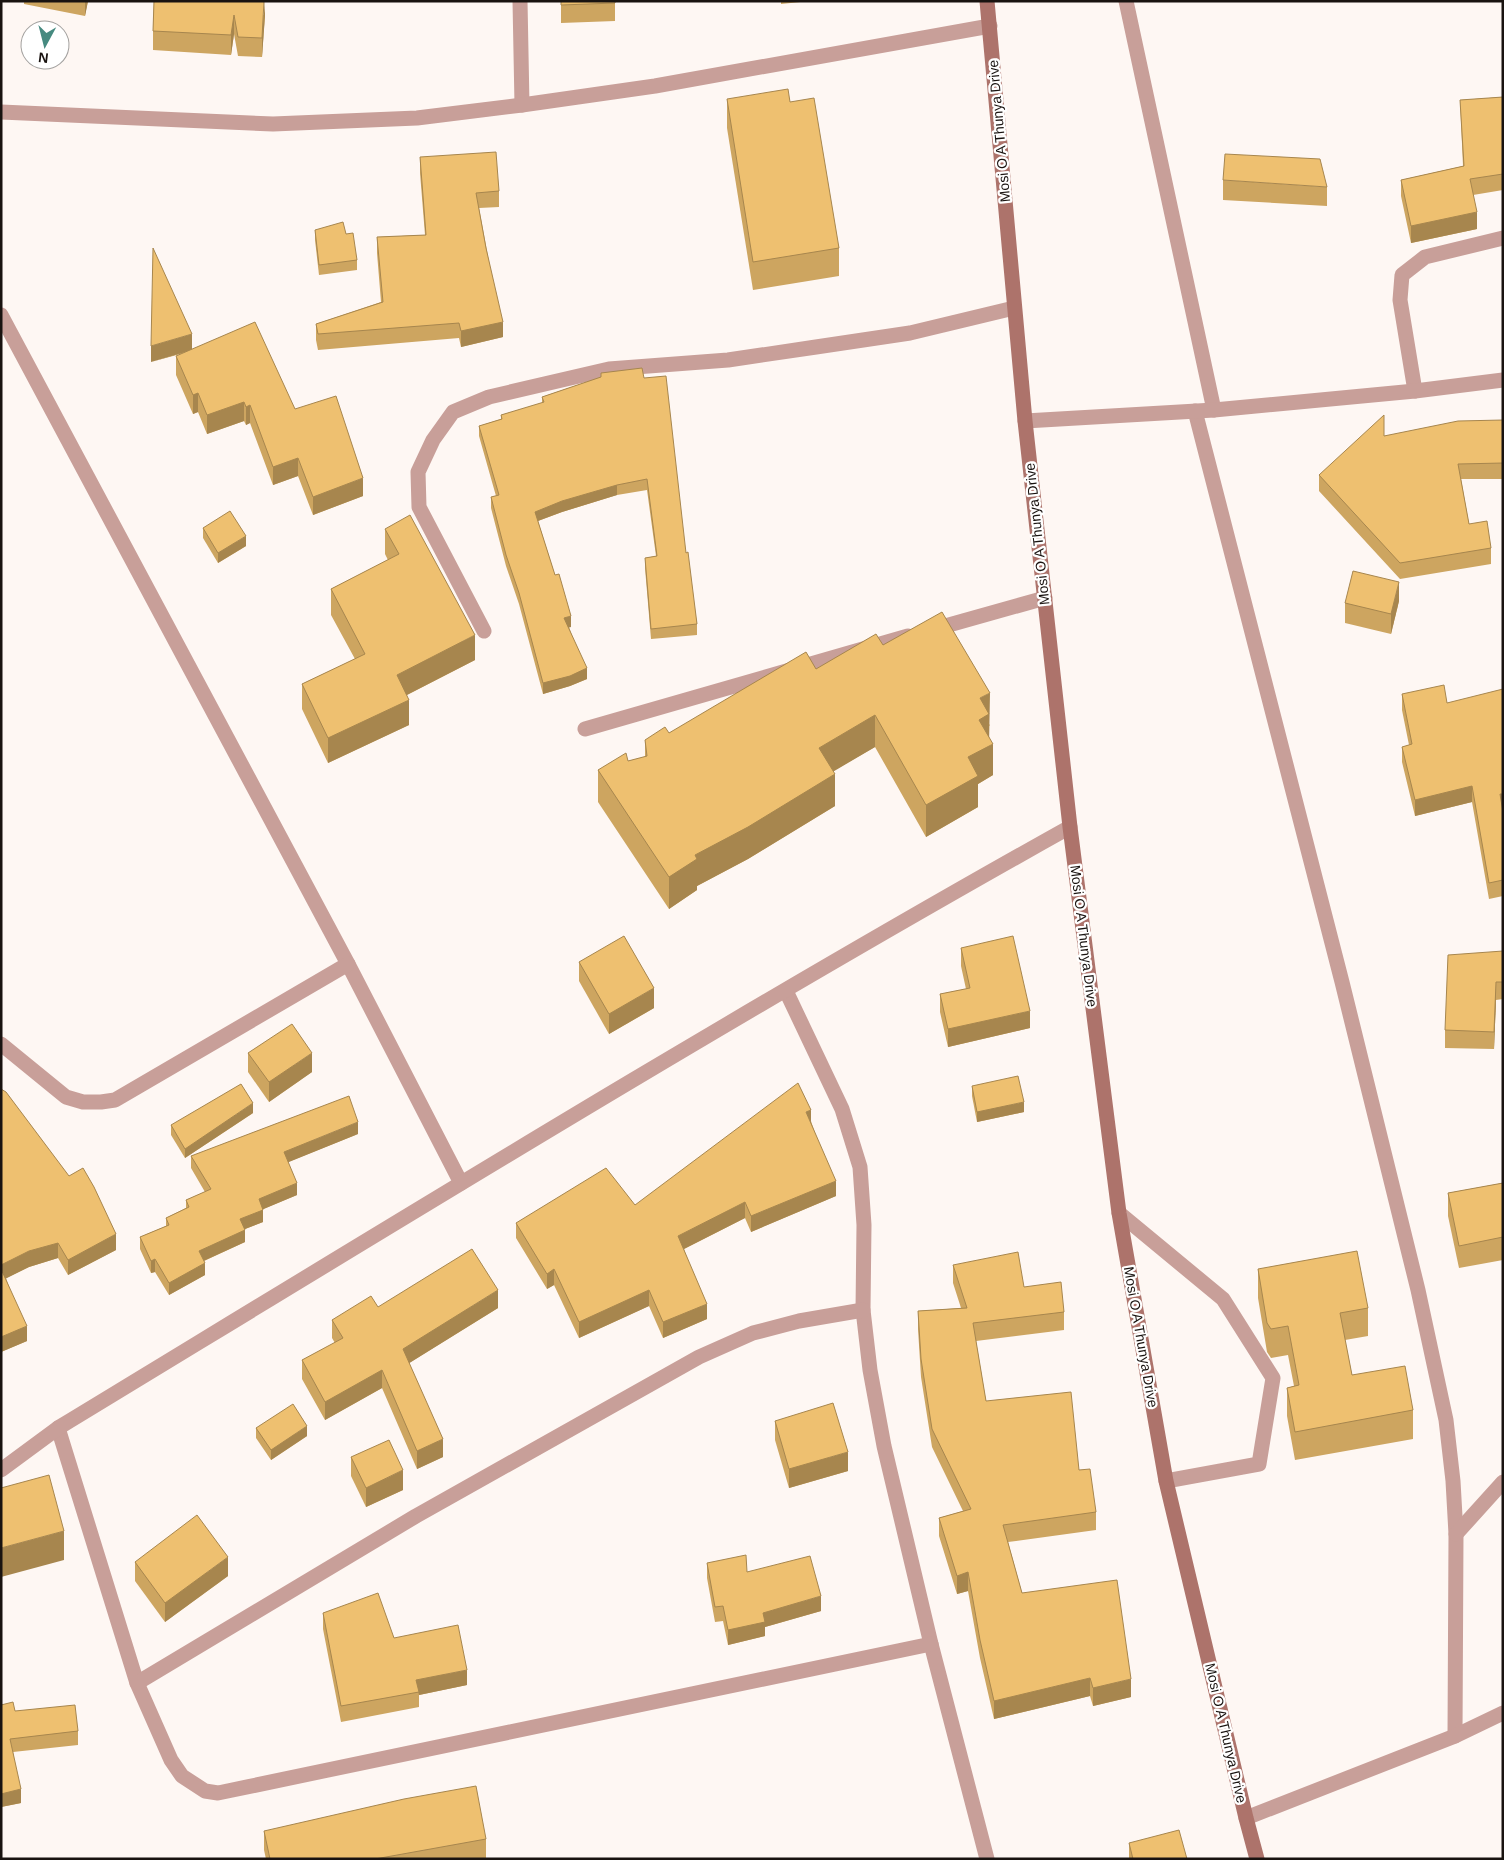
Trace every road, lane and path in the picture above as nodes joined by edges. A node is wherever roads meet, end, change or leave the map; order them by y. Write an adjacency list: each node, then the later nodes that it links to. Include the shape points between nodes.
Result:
1 (520, 1): 5 (street)
2 (987, 1): 4 (street, Mosi O A Thunya Drive)
3 (1126, 1): 12 (street)
4 (990, 26): 5 (street, via 655,86); 8 (street, Mosi O A Thunya Drive)
5 (522, 106): 6 (street, via 417,118 273,124)
6 (1, 112)
7 (1503, 238): 11 (street, via 1425,257 1402,275 1400,300)
8 (1014, 308): 14 (street, Mosi O A Thunya Drive); 16 (street, via 910,333 728,360 609,369 489,397 453,412 433,440 418,472 419,507)
9 (1, 315): 19 (street)
10 (1503, 380): 11 (street)
11 (1415, 391): 12 (street)
12 (1214, 410): 13 (street)
13 (1195, 411): 14 (street); 29 (street, via 1418,1290 1446,1420)
14 (1025, 421): 15 (street, Mosi O A Thunya Drive)
15 (1045, 598): 17 (street); 18 (street, Mosi O A Thunya Drive)
16 (484, 631)
17 (585, 730)
18 (1070, 828): 20 (street, via 923,909); 23 (street, Mosi O A Thunya Drive)
19 (348, 964): 21 (street, via 114,1100 83,1102 66,1097); 22 (street)
20 (786, 991): 22 (street); 24 (street, via 842,1109 860,1167 864,1225)
21 (1, 1044)
22 (461, 1184): 25 (street)
23 (1119, 1212): 27 (street, Mosi O A Thunya Drive); 27 (street, via 1223,1298 1273,1378 1260,1464)
24 (863, 1310): 30 (street, via 884,1446); 31 (street, via 753,1333 699,1357 416,1516)
25 (58, 1428): 26 (street); 31 (street)
26 (1, 1470)
27 (1166, 1480): 34 (street, Mosi O A Thunya Drive)
28 (1503, 1482): 29 (street)
29 (1456, 1534): 33 (street)
30 (931, 1644): 31 (street, via 218,1793 205,1791 182,1776 171,1760); 35 (street)
31 (137, 1683)
32 (1503, 1712): 33 (street)
33 (1455, 1736): 34 (street)
34 (1246, 1818): 36 (street, Mosi O A Thunya Drive)
35 (987, 1859)
36 (1257, 1859)

